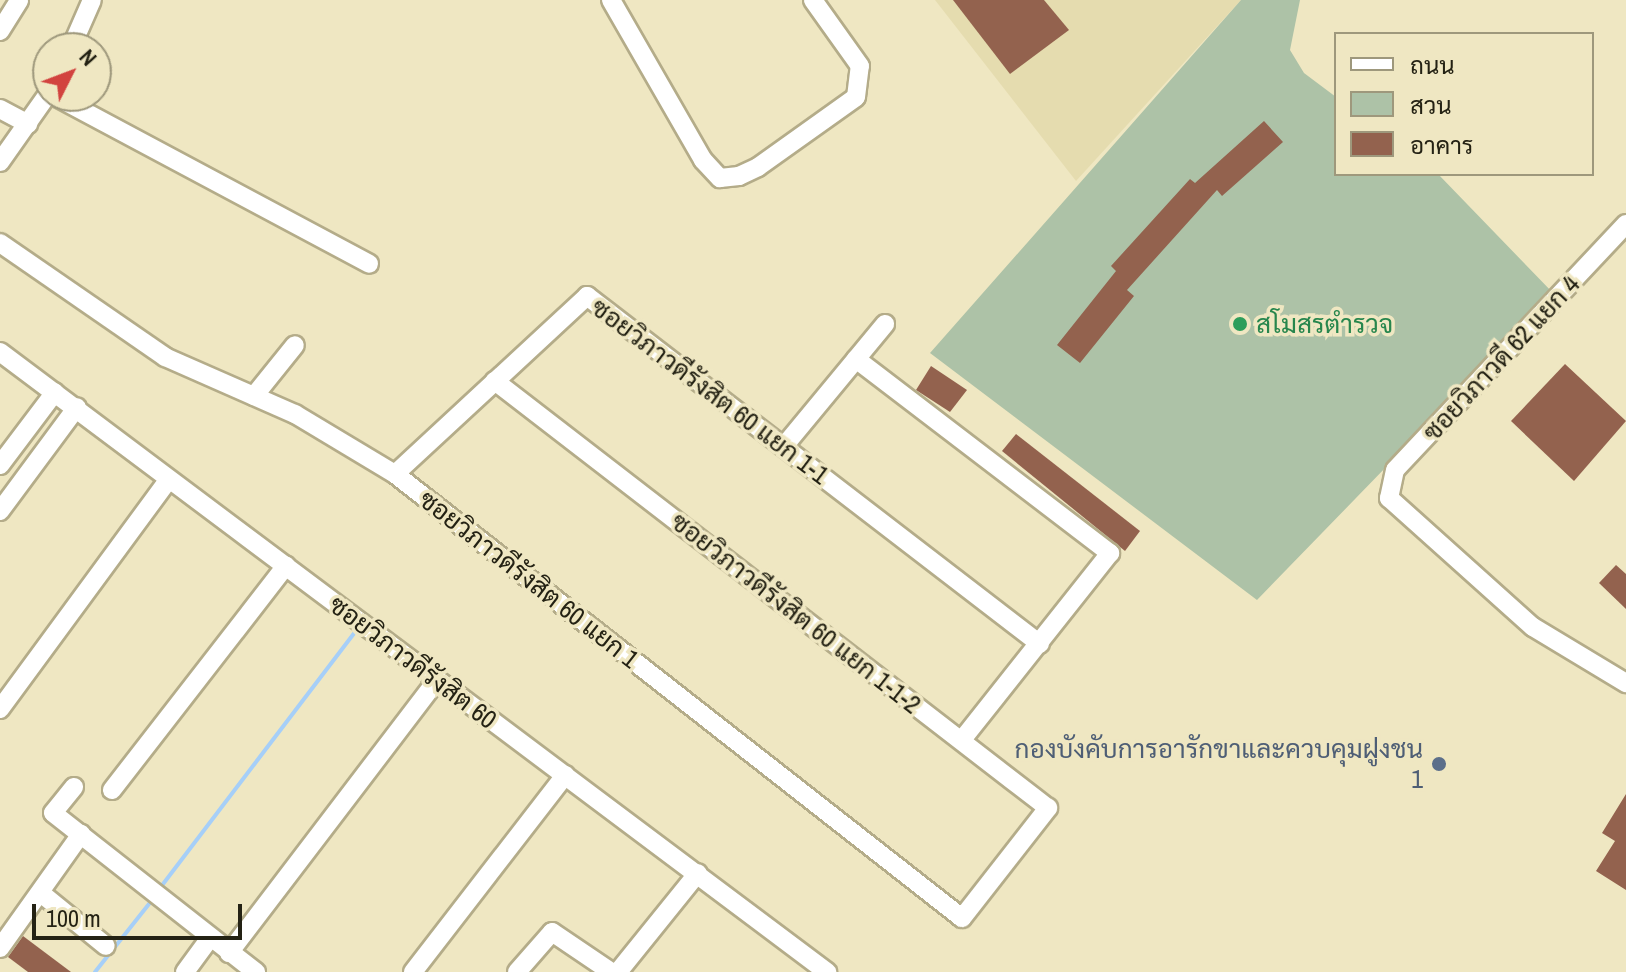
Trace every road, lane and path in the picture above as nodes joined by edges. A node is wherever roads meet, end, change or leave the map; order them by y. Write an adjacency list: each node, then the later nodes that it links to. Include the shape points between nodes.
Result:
1 (19, 0): 5 (street)
2 (92, 0): 6 (street)
3 (611, 0): 4 (street, via 703,160 720,178 758,167 856,97 860,66)
4 (813, 0)
5 (0, 31)
6 (78, 32)
7 (0, 109): 10 (street)
8 (36, 112): 10 (street)
9 (85, 112): 14 (street)
10 (28, 124): 11 (street)
11 (0, 162)
12 (1626, 224): 31 (street, ซอยวิภาวดี 62 แยก 4, via 1395,470 1389,498 1533,627)
13 (0, 243): 21 (street, ซอยวิภาวดีรังสิต 60 แยก 1, via 165,357)
14 (369, 264)
15 (885, 324): 18 (street)
16 (295, 345): 21 (street)
17 (0, 352): 20 (street, ซอยวิภาวดีรังสิต 60)
18 (856, 359): 23 (street); 29 (street, via 1110,553)
19 (495, 381): 23 (street, ซอยวิภาวดีรังสิต 60 แยก 1-1, via 587,296); 25 (street, ซอยวิภาวดีรังสิต 60 แยก 1-1); 33 (street, ซอยวิภาวดีรังสิต 60 แยก 1-1-2)
20 (55, 392): 22 (street, ซอยวิภาวดีรังสิต 60); 24 (street)
21 (254, 396): 25 (street, ซอยวิภาวดีรังสิต 60 แยก 1, via 295,414)
22 (77, 407): 26 (street, ซอยวิภาวดีรังสิต 60); 27 (street)
23 (785, 445): 29 (street, ซอยวิภาวดีรังสิต 60 แยก 1-1)
24 (0, 465)
25 (395, 474): 38 (street, ซอยวิภาวดีรังสิต 60 แยก 1, via 962,918)
26 (169, 479): 28 (street, ซอยวิภาวดีรังสิต 60); 32 (street)
27 (0, 511)
28 (286, 566): 30 (street, ซอยวิภาวดีรังสิต 60); 36 (street)
29 (1040, 644): 33 (street)
30 (437, 680): 34 (street, ซอยวิภาวดีรังสิต 60); 44 (street)
31 (1626, 683)
32 (0, 709)
33 (962, 740): 38 (street, ซอยวิภาวดีรังสิต 60 แยก 1-1-2, via 1048,808)
34 (565, 775): 39 (street, ซอยวิภาวดีรังสิต 60); 47 (street)
35 (74, 787): 37 (street, via 53,813)
36 (112, 790)
37 (81, 834): 40 (street); 41 (street)
38 (1010, 856)
39 (698, 873): 50 (street); 51 (street, ซอยวิภาวดีรังสิต 60)
40 (42, 894): 42 (street); 43 (street)
41 (210, 938): 44 (street); 45 (street)
42 (106, 946)
43 (0, 948)
44 (229, 953): 46 (street)
45 (185, 972)
46 (256, 972)
47 (413, 972)
48 (517, 972): 49 (street, via 552,932)
49 (611, 972)
50 (618, 972)
51 (827, 972)

